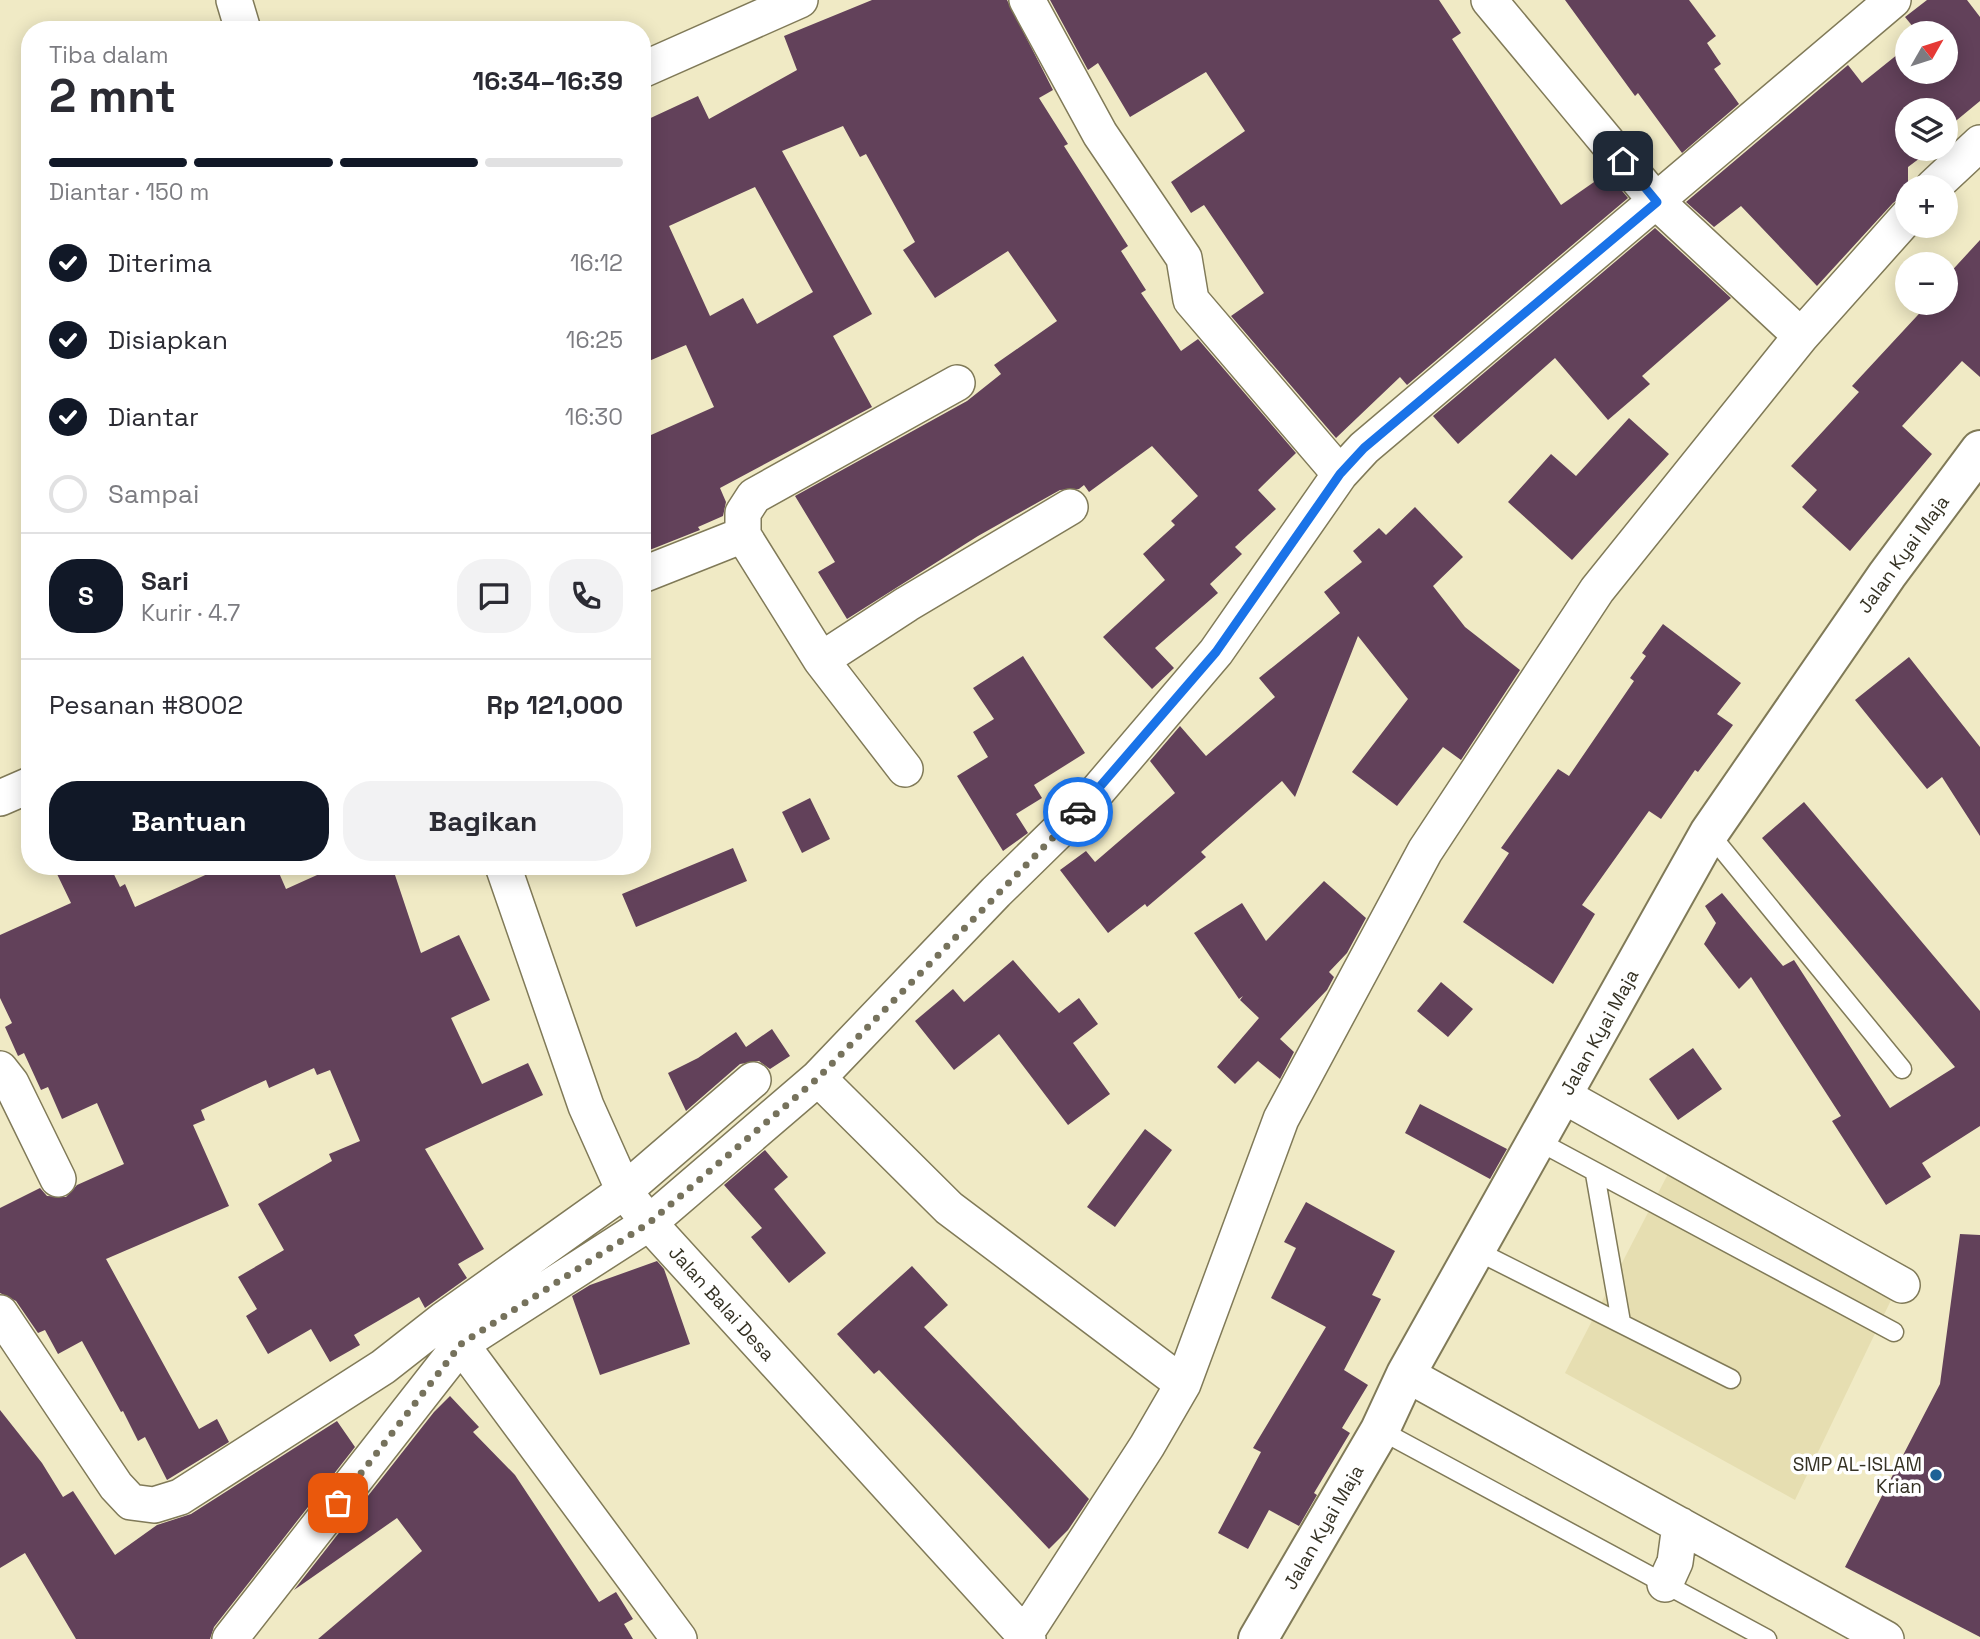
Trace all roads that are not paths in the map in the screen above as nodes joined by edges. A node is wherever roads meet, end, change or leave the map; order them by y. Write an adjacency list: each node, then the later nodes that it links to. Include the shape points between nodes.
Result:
1 (234, 0): 6 (street)
2 (800, 0): 7 (street)
3 (1027, 0): 15 (street, via 1100,134 1184,258 1191,300)
4 (1489, 0): 10 (street)
5 (1893, 0): 10 (street)
6 (240, 21)
7 (651, 65)
8 (1980, 143): 9 (street)
9 (1946, 175)
10 (1657, 202): 12 (street); 15 (street, via 1364,448)
11 (1895, 231): 12 (street)
12 (1801, 336): 42 (street, via 1597,590 1425,851 1281,1119)
13 (957, 383): 17 (street, via 754,496 743,513)
14 (1980, 450): 23 (main road, Jalan Kyai Maja, via 1886,575)
15 (1340, 474): 27 (street, via 1216,652 1089,801)
16 (1070, 507): 19 (street)
17 (743, 535): 18 (street); 19 (street)
18 (651, 571)
19 (821, 660): 20 (street)
20 (905, 769)
21 (21, 789): 22 (street)
22 (0, 798)
23 (1710, 833): 26 (lane); 29 (main road, Jalan Kyai Maja)
24 (506, 875): 33 (street, Jalan Balai Desa, via 586,1106)
25 (0, 1069): 32 (street)
26 (1902, 1069)
27 (818, 1078): 34 (street); 42 (street, via 949,1208)
28 (753, 1080): 33 (street)
29 (1564, 1096): 30 (main road, Jalan Kyai Maja); 36 (street)
30 (1538, 1141): 31 (lane); 35 (main road, Jalan Kyai Maja)
31 (1595, 1174): 38 (lane); 39 (lane)
32 (58, 1179)
33 (624, 1191): 34 (street, Jalan Balai Desa); 40 (street)
34 (649, 1223): 40 (street); 46 (street, Jalan Balai Desa)
35 (1477, 1251): 38 (lane); 43 (main road, Jalan Kyai Maja)
36 (1902, 1285)
37 (0, 1313): 40 (street, via 117,1486 131,1502 154,1505 180,1497 383,1367)
38 (1622, 1322): 41 (lane)
39 (1894, 1332)
40 (452, 1333): 45 (street); 47 (street)
41 (1731, 1379)
42 (1183, 1384): 46 (street)
43 (1394, 1400): 44 (street); 44 (lane); 48 (main road, Jalan Kyai Maja)
44 (1674, 1552): 49 (lane); 50 (street)
45 (237, 1636)
46 (1025, 1638)
47 (680, 1639)
48 (1258, 1639)
49 (1767, 1639)
50 (1886, 1639)

